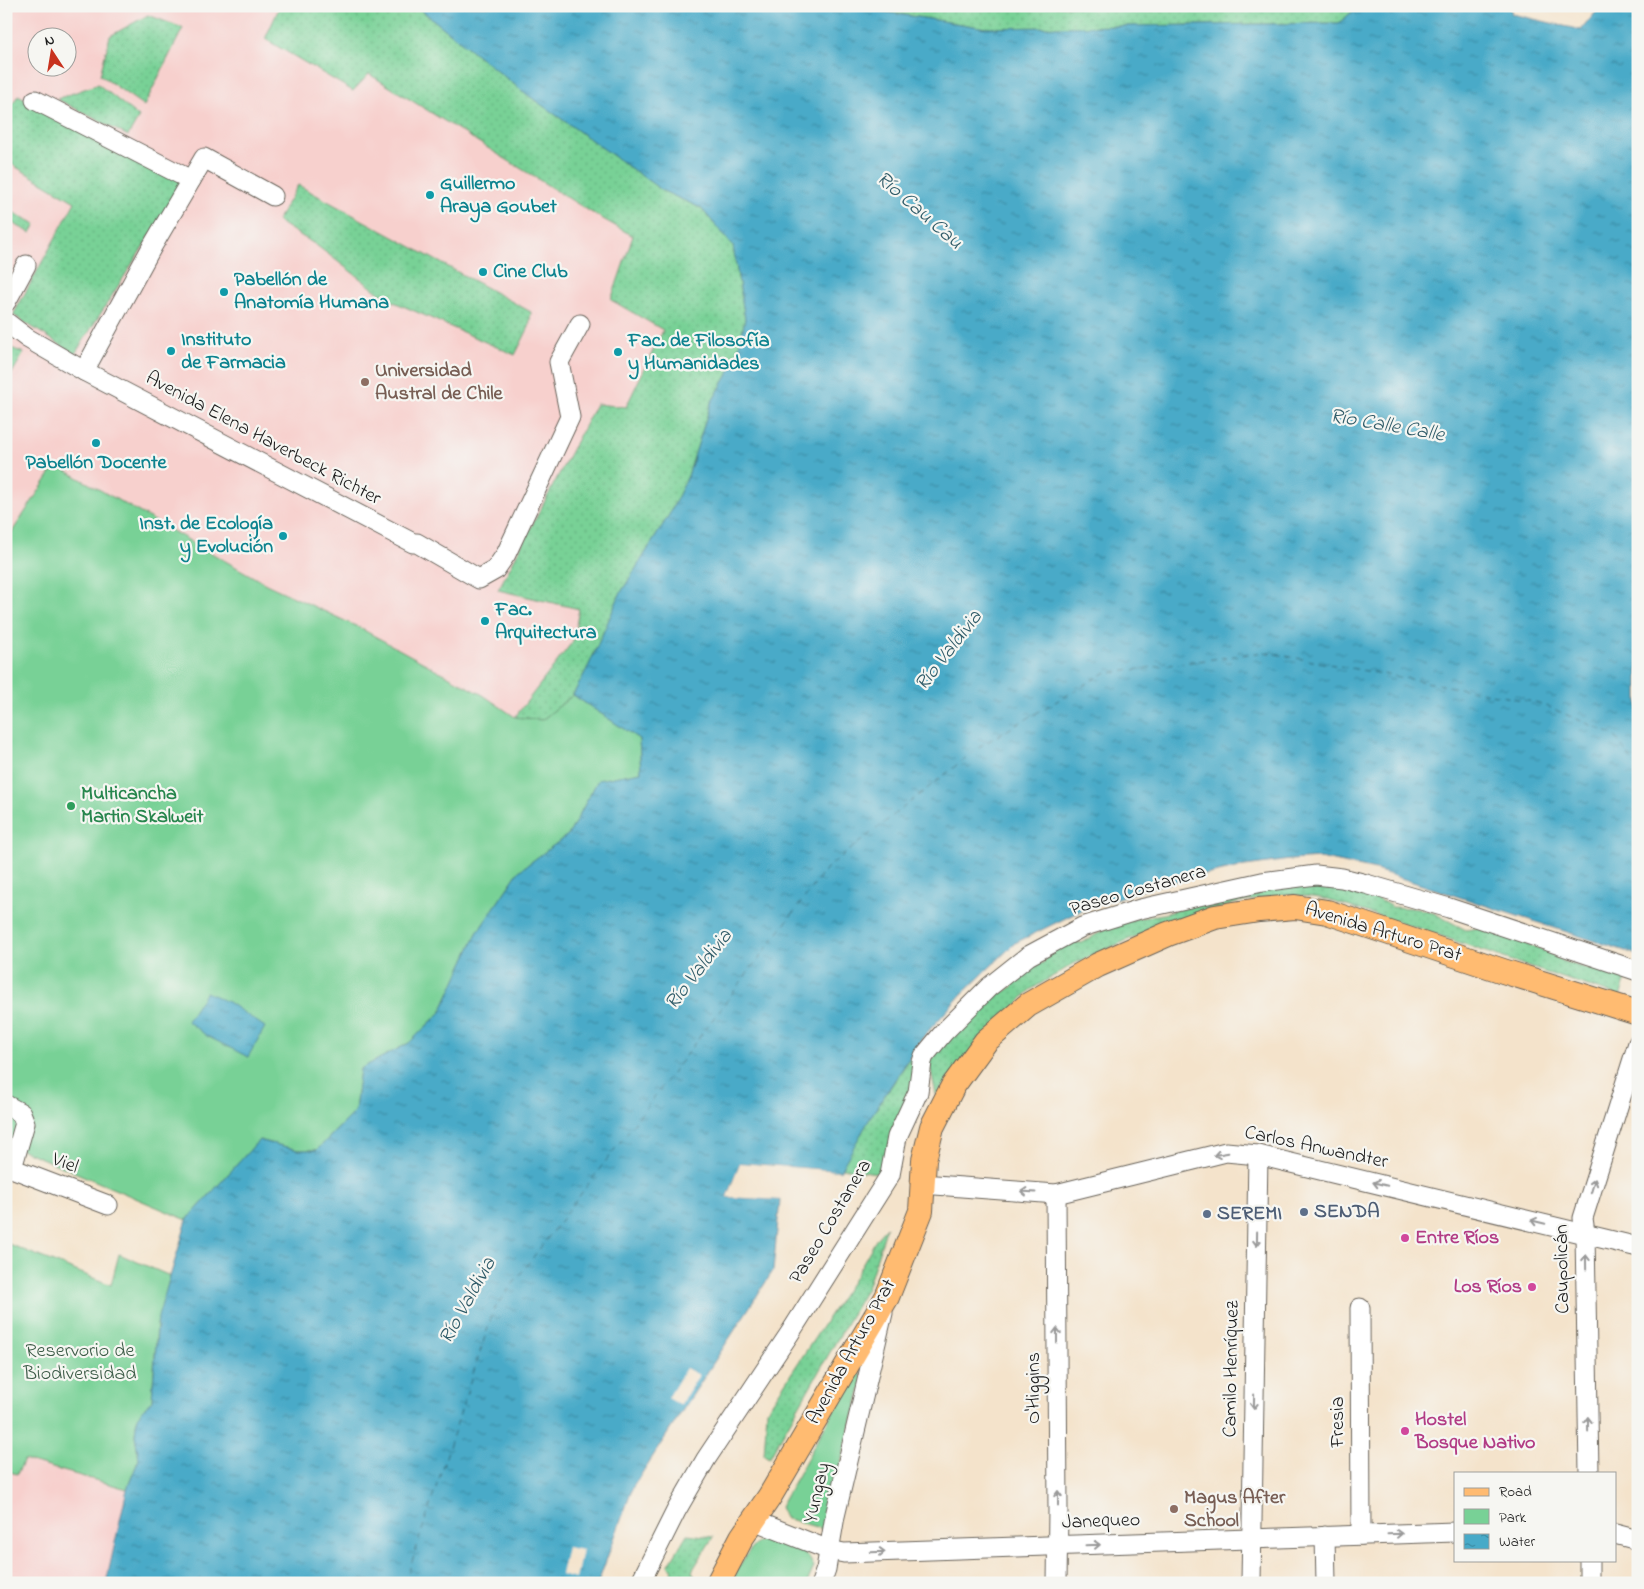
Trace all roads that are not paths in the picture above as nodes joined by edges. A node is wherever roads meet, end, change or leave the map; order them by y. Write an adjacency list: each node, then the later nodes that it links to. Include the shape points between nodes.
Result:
1 (34, 100): 2 (street)
2 (192, 180): 3 (street, via 204,158); 10 (street)
3 (273, 196)
4 (26, 265): 5 (street)
5 (6, 302)
6 (6, 322): 9 (street, Avenida Elena Haverbeck Richter)
7 (580, 324): 10 (street, Avenida Elena Haverbeck Richter, via 559,362 570,417 506,554 495,570 479,578)
8 (6, 331): 9 (street, Avenida Elena Haverbeck Richter)
9 (27, 338): 10 (street, Avenida Elena Haverbeck Richter)
10 (84, 371)
11 (1638, 971): 35 (street, Paseo Costanera, via 1449,908 1342,878 1316,875 1262,882 1140,909 1082,927 1028,956 966,1010 924,1056 918,1092 897,1137 890,1175 706,1459)
12 (1638, 1013): 17 (main road, Avenida Arturo Prat, via 1326,912 1295,907 1215,917 1098,965 1028,1005 986,1041 953,1086 932,1127)
13 (1638, 1043): 20 (street, Caupolicán, one-way to 13, via 1583,1218)
14 (6, 1104): 16 (street, via 21,1113 25,1123)
15 (1258, 1155): 18 (street, Carlos Anwandter, one-way to 18, via 1226,1152); 20 (street, Carlos Anwandter, one-way to 15); 30 (street, Camilo Henríquez, one-way to 30)
16 (9, 1167): 19 (street, Viel)
17 (922, 1184): 18 (street, Carlos Anwandter, one-way to 17); 22 (main road, Avenida Arturo Prat, via 921,1211)
18 (1056, 1194): 32 (street, O'Higgins, one-way to 18)
19 (108, 1205)
20 (1585, 1233): 21 (street, Carlos Anwandter); 24 (street, Caupolicán, one-way to 20)
21 (1638, 1247)
22 (886, 1297): 25 (main road, Avenida Arturo Prat); 33 (street, Yungay)
23 (1360, 1308): 28 (street, Fresia)
24 (1588, 1472)
25 (753, 1520): 33 (street, Janequeo); 36 (main road, Avenida Arturo Prat)
26 (1454, 1532): 28 (street, Janequeo, one-way to 26)
27 (1616, 1534): 31 (street)
28 (1361, 1535): 29 (street, Janequeo)
29 (1325, 1536): 30 (street, Janequeo); 40 (street)
30 (1252, 1538): 32 (street, Janequeo, one-way to 30); 39 (street, Camilo Henríquez)
31 (1638, 1540)
32 (1057, 1546): 33 (street, Janequeo, one-way to 32); 38 (street, O'Higgins)
33 (829, 1550): 37 (street, Yungay)
34 (1589, 1562): 41 (street)
35 (640, 1583)
36 (718, 1583)
37 (821, 1583)
38 (1056, 1583)
39 (1251, 1583)
40 (1326, 1583)
41 (1589, 1583)

